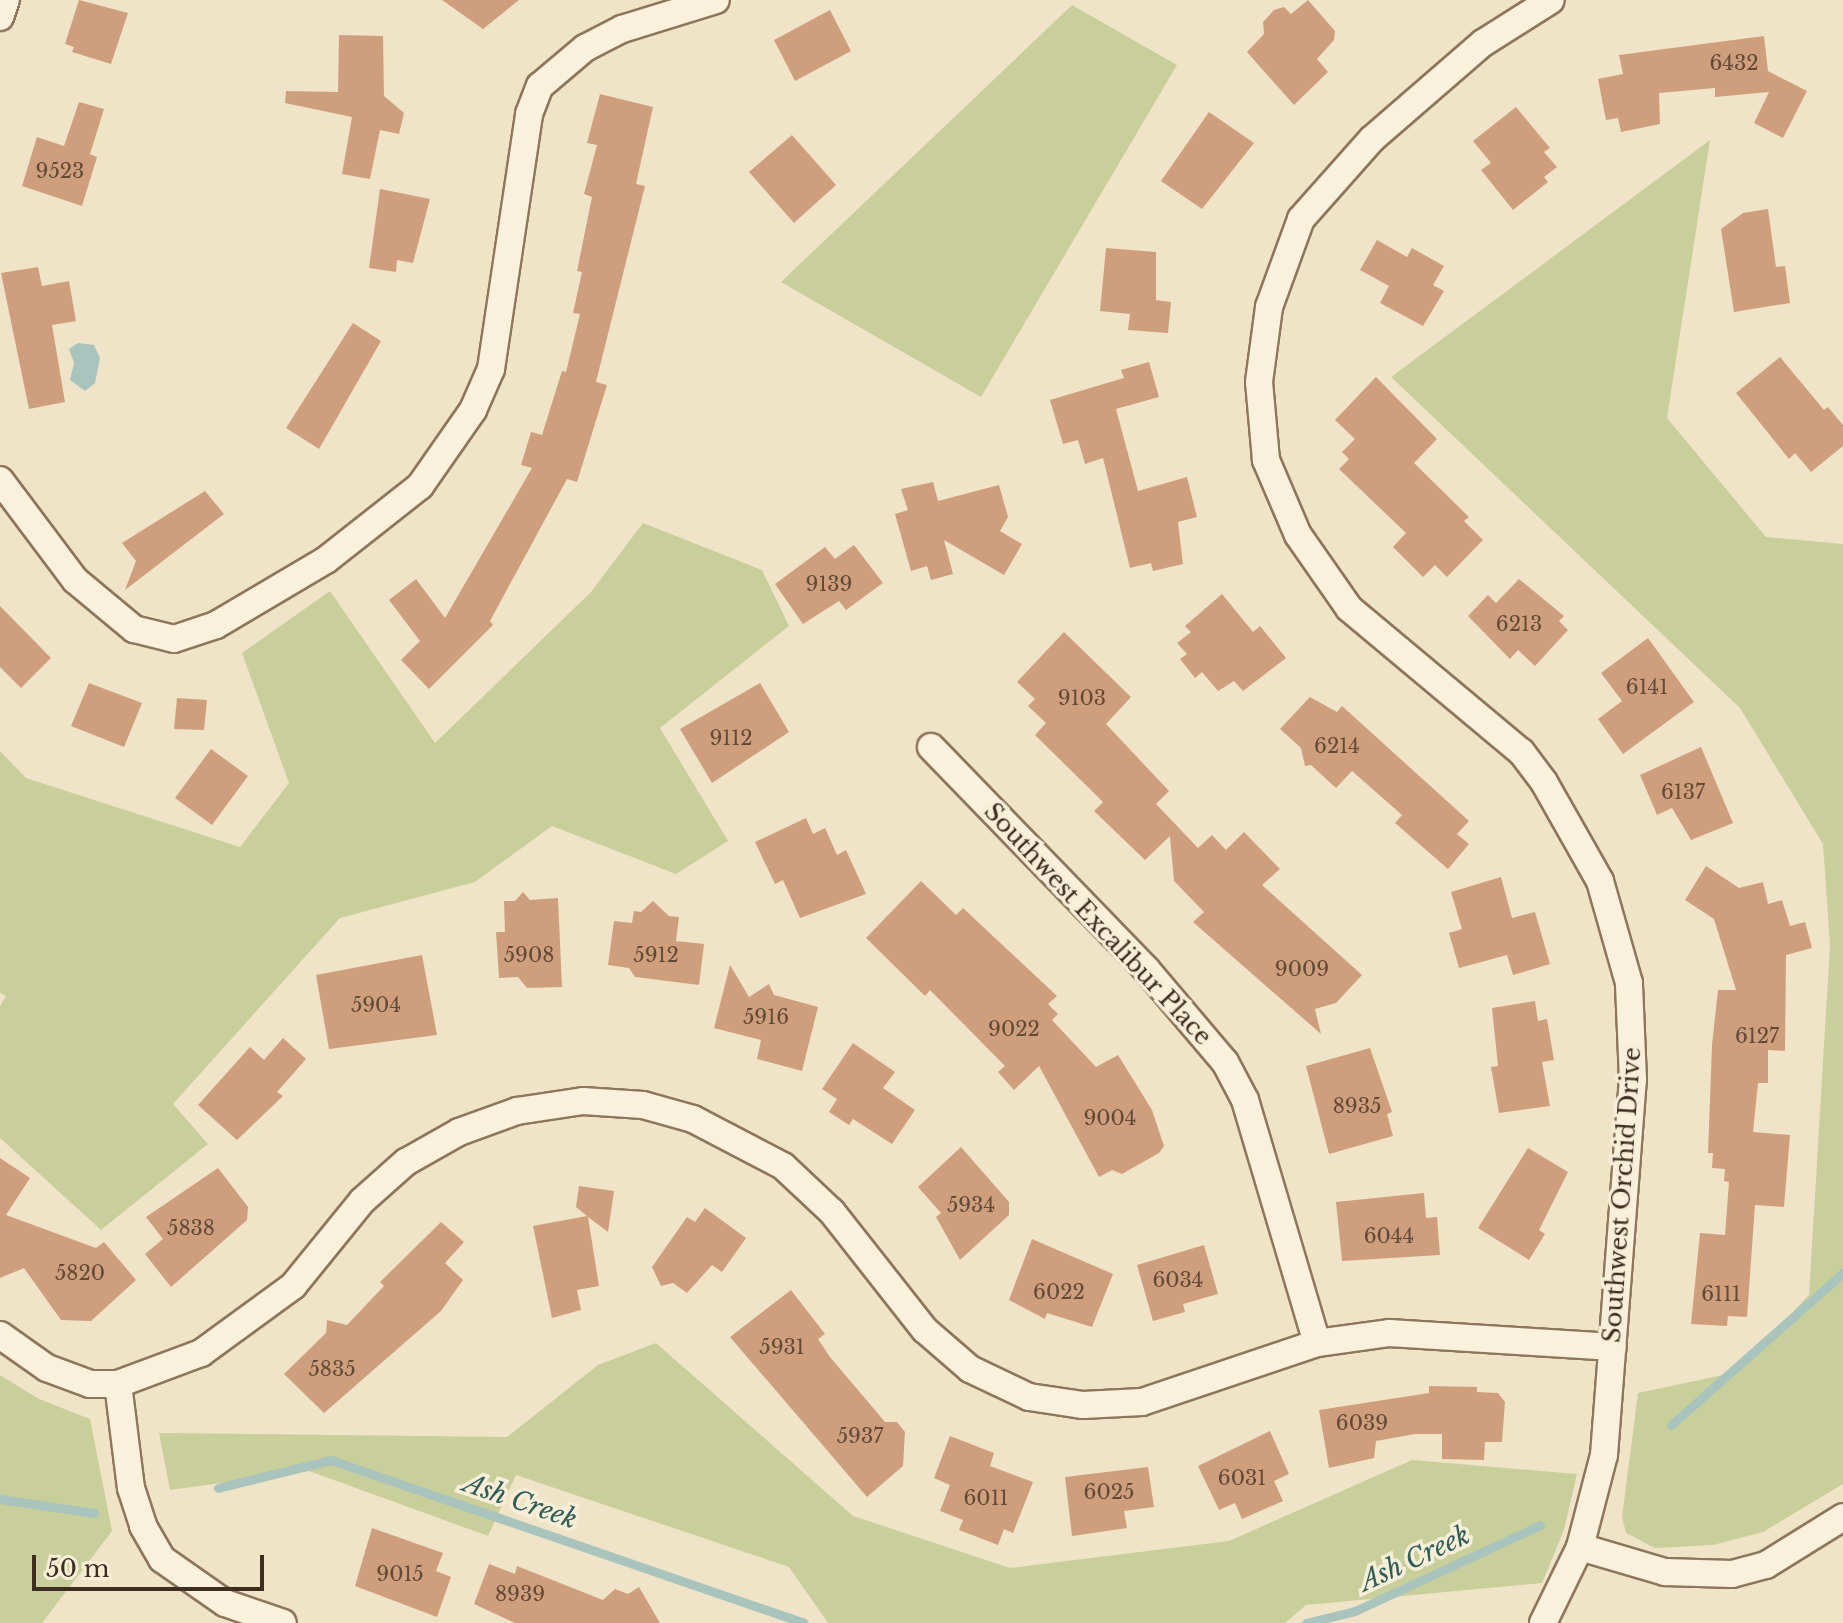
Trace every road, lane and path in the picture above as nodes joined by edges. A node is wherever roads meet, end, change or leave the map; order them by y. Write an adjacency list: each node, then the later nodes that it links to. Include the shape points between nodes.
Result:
1 (6, 0): 4 (street)
2 (716, 0): 5 (street, via 622,29 585,48 540,86 529,114 491,369 473,410 420,486 326,560 216,625 174,639 147,633 134,629 75,580)
3 (1551, 0): 9 (street, Southwest Orchid Drive, via 1483,43 1372,139 1301,219 1269,307 1259,382 1266,460 1298,535 1349,608 1521,752 1565,814 1600,881 1629,983 1632,1029 1633,1080)
4 (0, 17)
5 (0, 480)
6 (931, 747): 8 (street, Southwest Excalibur Place, via 1146,969 1225,1062 1245,1100)
7 (0, 1335): 10 (street, via 47,1368 90,1384)
8 (1317, 1343): 9 (street, via 1390,1333); 10 (street, via 1142,1402 1083,1405 1029,1397 970,1369 925,1330 832,1212 783,1166 693,1119 643,1105 583,1101 517,1111 459,1132 406,1162 362,1201 293,1286 248,1324 201,1353)
9 (1613, 1347): 12 (street, Southwest Orchid Drive, via 1604,1455)
10 (118, 1384): 13 (street, via 131,1488 143,1526 162,1559 225,1603)
11 (1843, 1517): 12 (street, via 1766,1565 1732,1574 1665,1572)
12 (1580, 1547): 14 (street, Southwest Orchid Drive)
13 (283, 1623)
14 (1543, 1623)

